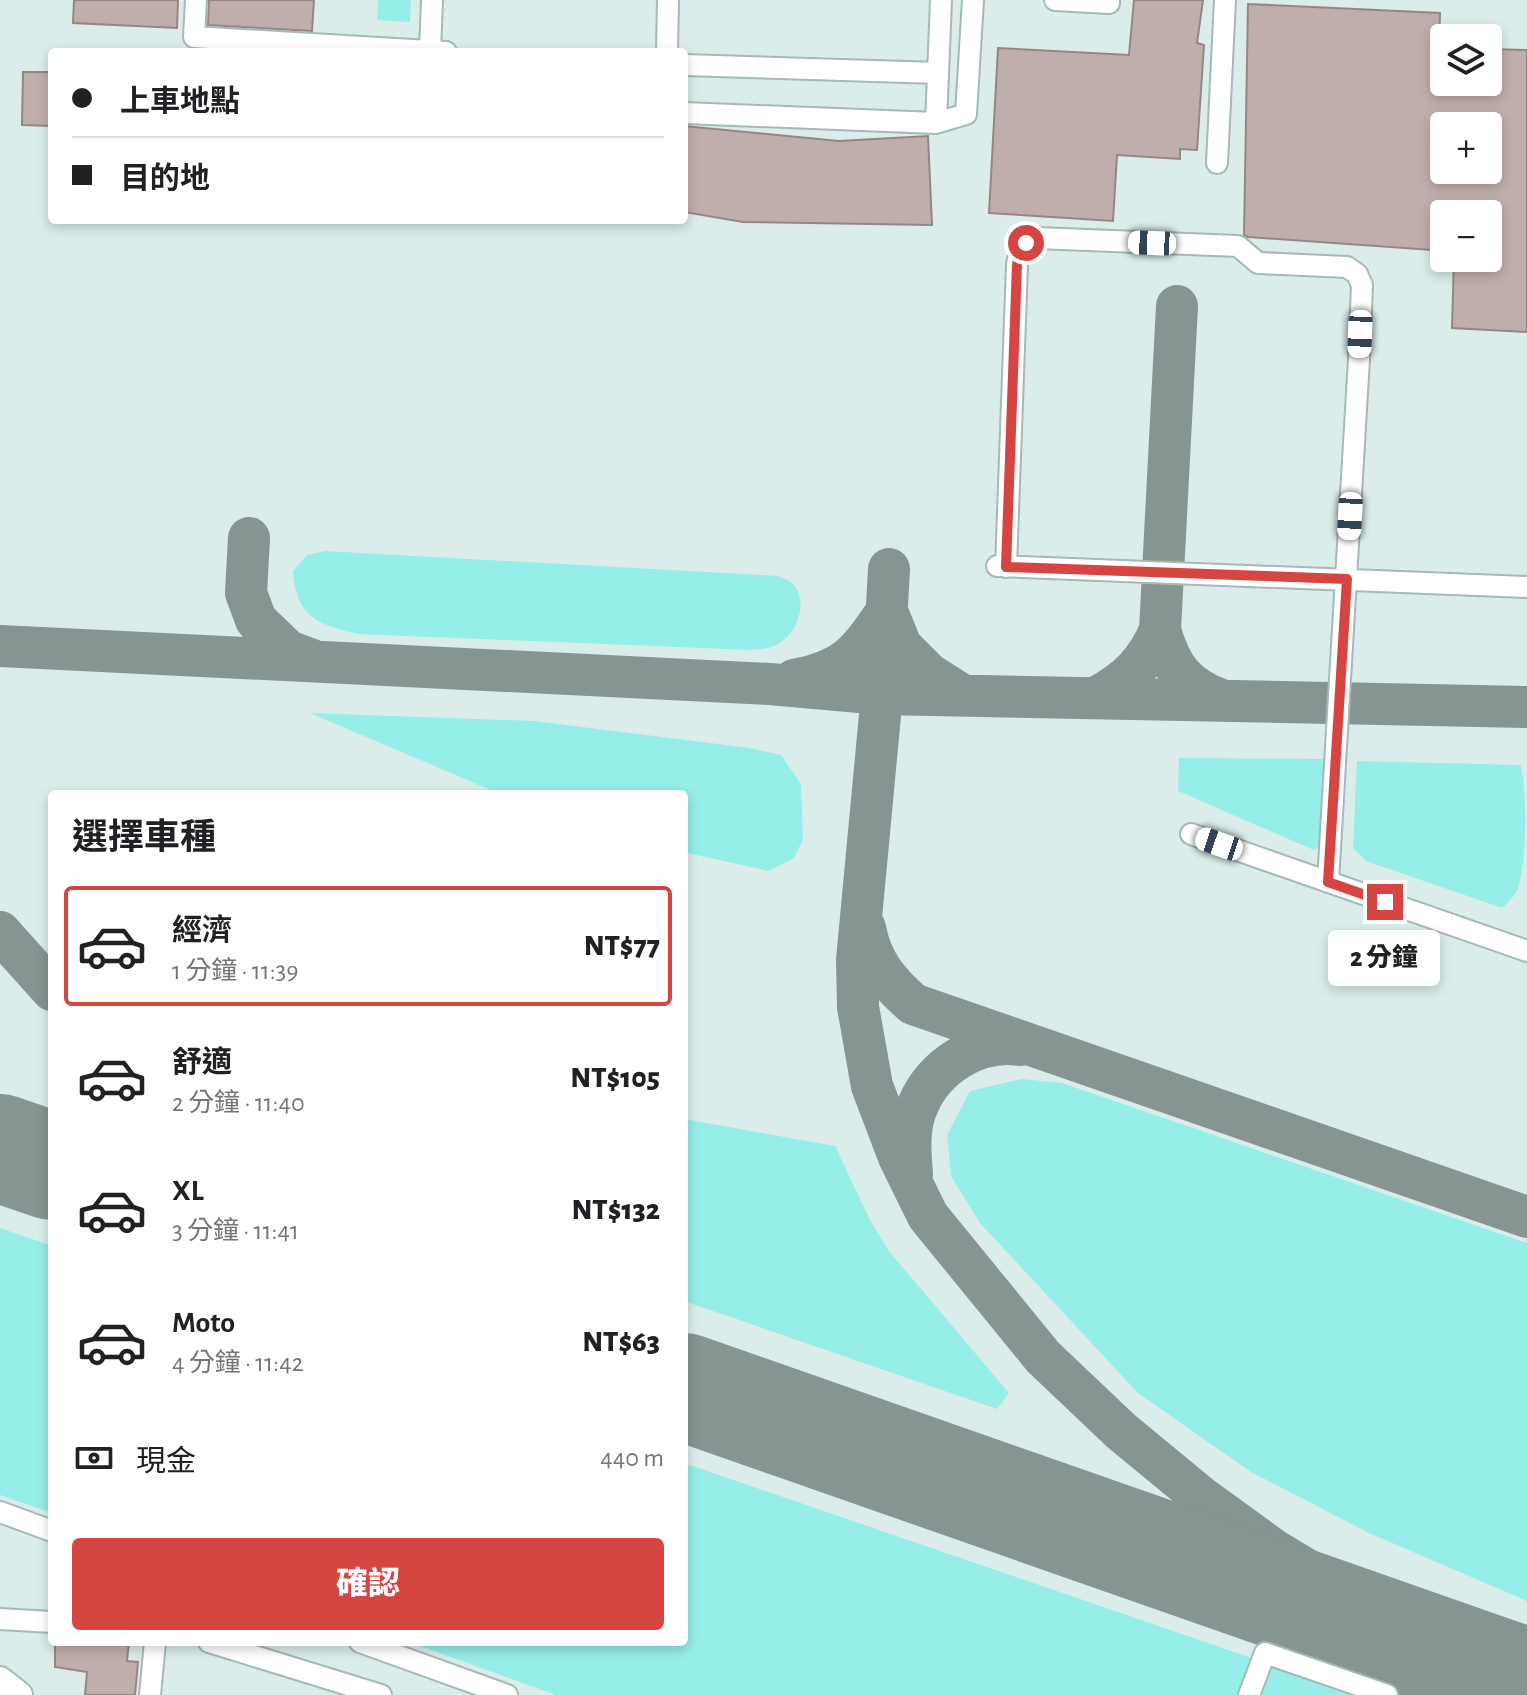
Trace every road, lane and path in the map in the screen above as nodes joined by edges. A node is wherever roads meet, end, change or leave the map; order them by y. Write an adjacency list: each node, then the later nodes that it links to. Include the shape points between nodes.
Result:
1 (196, 0): 9 (lane)
2 (432, 0): 11 (lane)
3 (668, 0): 12 (lane)
4 (941, 0): 14 (lane)
5 (973, 0): 16 (lane, via 966,114)
6 (1055, 0): 7 (lane)
7 (1109, 0)
8 (1225, 0): 17 (lane)
9 (194, 45): 10 (lane)
10 (312, 48)
11 (430, 48)
12 (667, 48)
13 (688, 65): 14 (lane)
14 (938, 73): 16 (lane)
15 (688, 113): 16 (lane)
16 (936, 123)
17 (1217, 163)
18 (1347, 579): 18 (lane, via 1001,567 1017,265 1026,243 1037,238 1238,246 1258,263 1347,267 1357,274 1362,285); 19 (lane); 21 (lane)
19 (1527, 587)
20 (1191, 834): 21 (lane)
21 (1328, 882): 22 (lane)
22 (1527, 951)
23 (0, 1512): 24 (lane)
24 (48, 1530)
25 (0, 1619): 26 (lane)
26 (48, 1622)
27 (155, 1646): 32 (lane)
28 (222, 1646): 33 (lane)
29 (371, 1646): 34 (lane)
30 (0, 1680): 31 (main road)
31 (19, 1695)
32 (150, 1695)
33 (381, 1695)
34 (507, 1695)
35 (1249, 1695): 36 (lane, via 1265,1653)
36 (1387, 1695)

